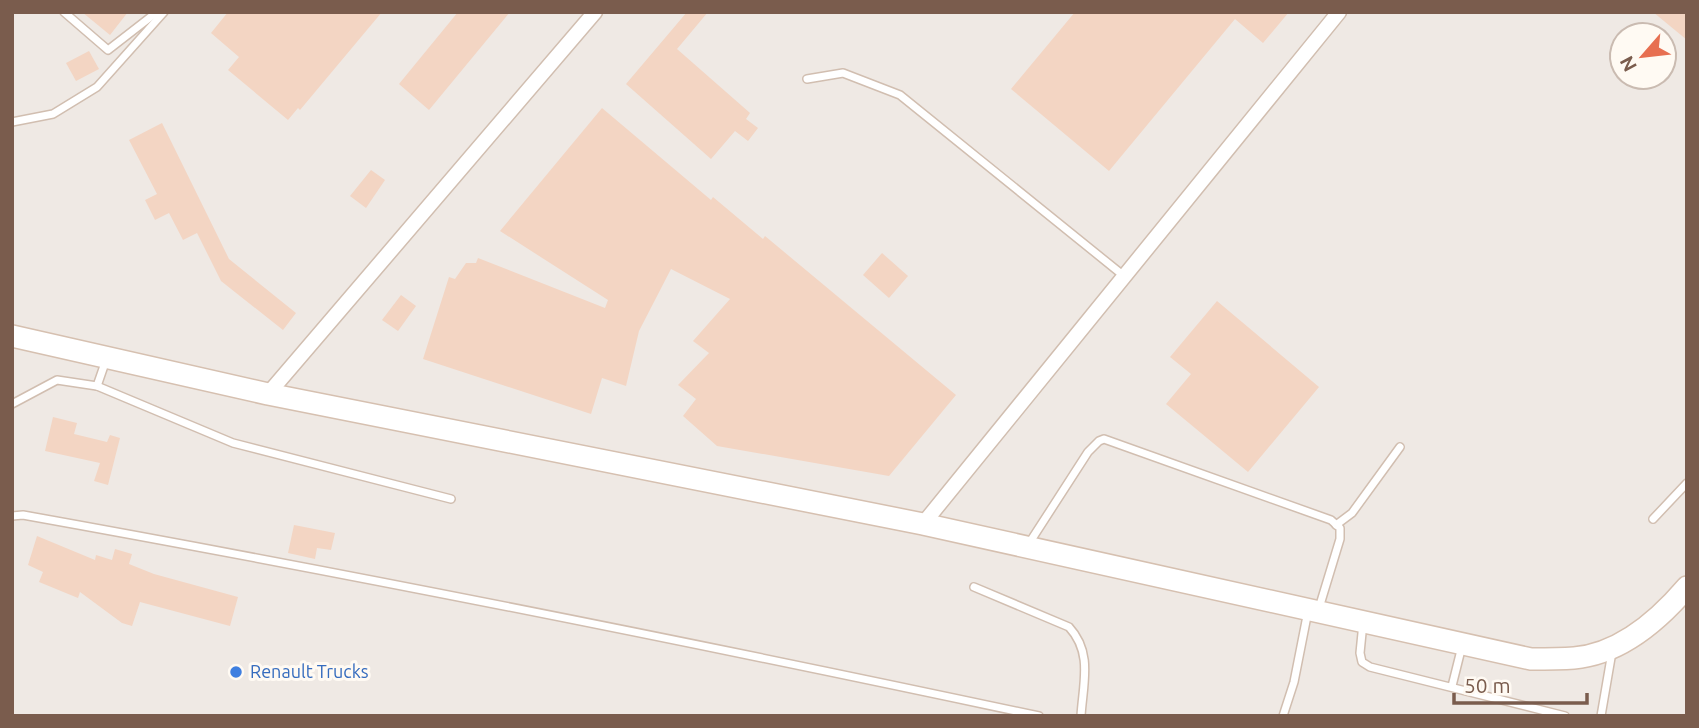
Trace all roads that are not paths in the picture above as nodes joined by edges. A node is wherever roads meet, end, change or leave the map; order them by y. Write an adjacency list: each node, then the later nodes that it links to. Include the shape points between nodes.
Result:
1 (64, 12): 2 (lane, via 108,50)
2 (157, 12)
3 (164, 12): 7 (lane, via 97,88 53,114)
4 (595, 12): 12 (street)
5 (1339, 12): 8 (street)
6 (807, 79): 8 (lane, via 843,73 900,95)
7 (12, 122)
8 (1125, 276): 19 (street)
9 (12, 336): 10 (street)
10 (106, 359): 11 (lane); 12 (street)
11 (97, 386): 13 (lane, via 57,380); 16 (lane, via 233,443)
12 (268, 394): 19 (street)
13 (12, 404)
14 (1400, 447): 20 (lane, via 1352,513)
15 (1687, 483): 18 (lane)
16 (451, 499)
17 (12, 516): 29 (lane, via 305,566)
18 (1653, 519)
19 (923, 524): 21 (street)
20 (1336, 525): 21 (lane, via 1104,439 1088,452); 24 (lane, via 1340,539)
21 (1027, 547): 24 (street)
22 (974, 587): 30 (lane, via 1069,627 1079,638 1085,654)
23 (1687, 587): 27 (street, via 1647,628)
24 (1313, 611): 25 (street); 31 (lane)
25 (1363, 623): 26 (street); 28 (lane, via 1362,662)
26 (1462, 646): 27 (street, via 1531,659 1577,658); 28 (lane)
27 (1612, 648): 33 (lane)
28 (1452, 686): 32 (lane)
29 (1039, 716)
30 (1081, 716)
31 (1283, 716)
32 (1566, 716)
33 (1601, 716)

